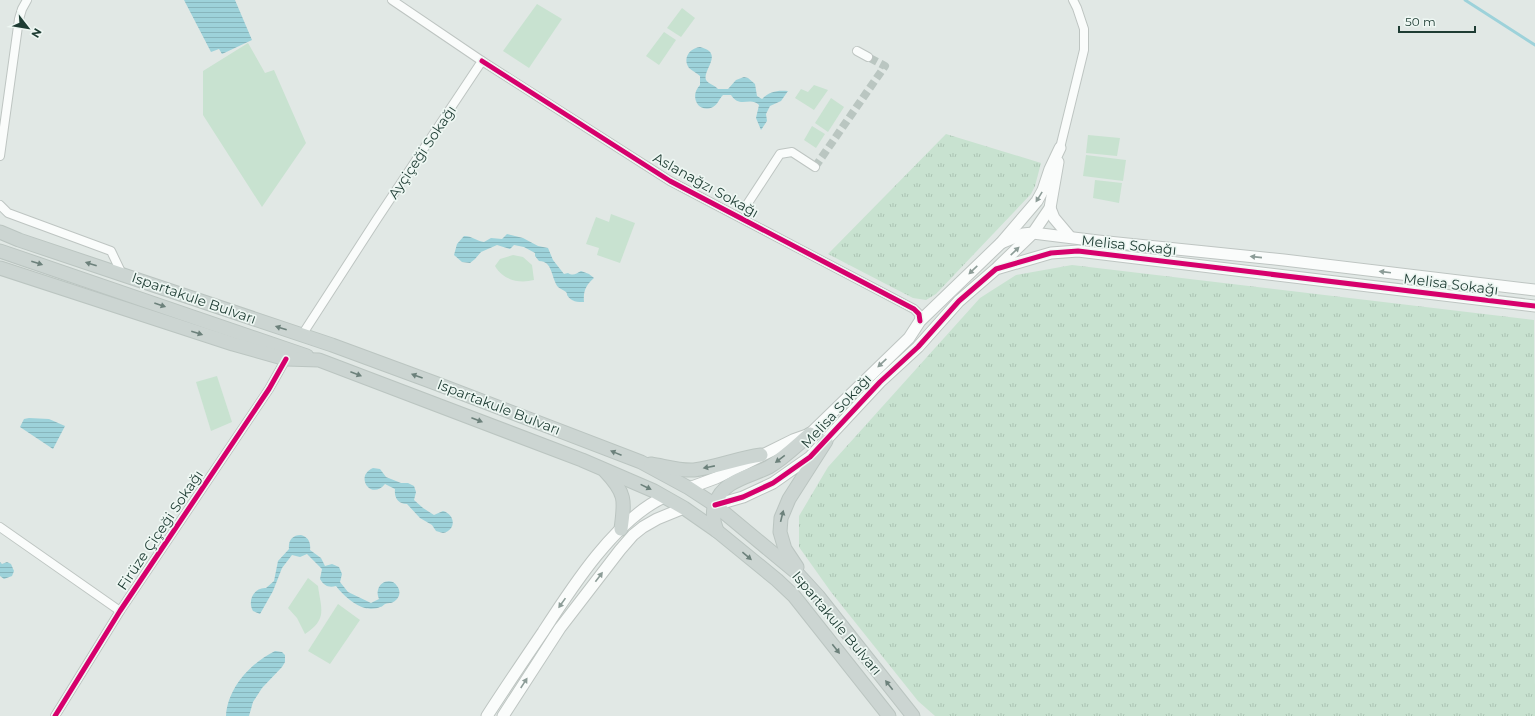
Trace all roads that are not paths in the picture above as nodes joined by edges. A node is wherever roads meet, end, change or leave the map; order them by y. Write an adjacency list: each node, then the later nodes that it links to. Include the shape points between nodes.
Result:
1 (27, 0): 8 (street, via 19,20)
2 (392, 0): 6 (street)
3 (1072, 0): 7 (street, via 1084,29 1084,50)
4 (857, 51): 5 (street)
5 (868, 57)
6 (482, 61): 23 (street, Aslanağzı Sokağı, via 670,181 914,309 919,314); 24 (street, Ayçiçeği Sokağı)
7 (1060, 148): 12 (street); 16 (street, one-way to 16, via 1044,190)
8 (0, 156)
9 (815, 167): 10 (street, via 792,152 780,154)
10 (748, 203)
11 (0, 205): 20 (street, via 8,213 111,251)
12 (1050, 208): 14 (street); 15 (street, via 1054,218)
13 (0, 232): 20 (main road, Ispartakule Bulvarı, one-way to 13)
14 (1033, 233): 15 (street, Melisa Sokağı); 16 (street, via 1023,234); 19 (street, one-way to 14)
15 (1070, 237): 21 (street, Melisa Sokağı, one-way to 15)
16 (1001, 243): 23 (street, Melisa Sokağı, one-way to 23)
17 (0, 251): 26 (main road, one-way to 26)
18 (0, 268): 25 (main road, Ispartakule Bulvarı, one-way to 25, via 187,330)
19 (996, 269): 22 (street, Melisa Sokağı, via 1051,253 1078,251); 28 (street, Melisa Sokağı, via 959,301)
20 (122, 274): 24 (main road, Ispartakule Bulvarı, one-way to 20)
21 (1535, 290)
22 (1535, 306)
23 (920, 321): 27 (street, Melisa Sokağı, one-way to 27, via 909,338)
24 (302, 335): 30 (main road, Ispartakule Bulvarı, one-way to 24)
25 (286, 359): 26 (main road, Ispartakule Bulvarı); 40 (street, Firüze Çiçeği Sokağı)
26 (319, 360): 31 (main road, Ispartakule Bulvarı, one-way to 31)
27 (810, 434): 29 (street, Melisa Sokağı); 34 (main road, one-way to 34, via 769,466 726,486 718,495)
28 (826, 441): 34 (street, Melisa Sokağı, via 810,457 773,483 744,497); 39 (main road, one-way to 28, via 785,549 780,525 789,499)
29 (761, 455): 30 (main road, one-way to 30, via 693,470); 32 (street, Melisa Sokağı, via 716,478)
30 (641, 462): 32 (main road, Ispartakule Bulvarı)
31 (601, 467): 33 (main road, Ispartakule Bulvarı, one-way to 33); 37 (main road, via 623,495)
32 (689, 488): 33 (main road); 34 (main road, Ispartakule Bulvarı)
33 (664, 497): 35 (main road, Ispartakule Bulvarı); 37 (street, via 651,503)
34 (715, 505): 35 (main road); 38 (main road, via 713,514); 39 (main road, Ispartakule Bulvarı, via 797,573)
35 (684, 508): 38 (main road, Ispartakule Bulvarı); 43 (street, one-way to 35, via 560,628 633,535 657,519)
36 (0, 527): 40 (street)
37 (621, 529): 42 (street, one-way to 42, via 582,575)
38 (717, 530): 44 (main road, Ispartakule Bulvarı, one-way to 44, via 794,596)
39 (811, 588): 45 (main road, Ispartakule Bulvarı, one-way to 39)
40 (120, 611): 41 (street, Firüze Çiçeği Sokağı)
41 (56, 716)
42 (487, 716)
43 (503, 716)
44 (889, 716)
45 (913, 716)

